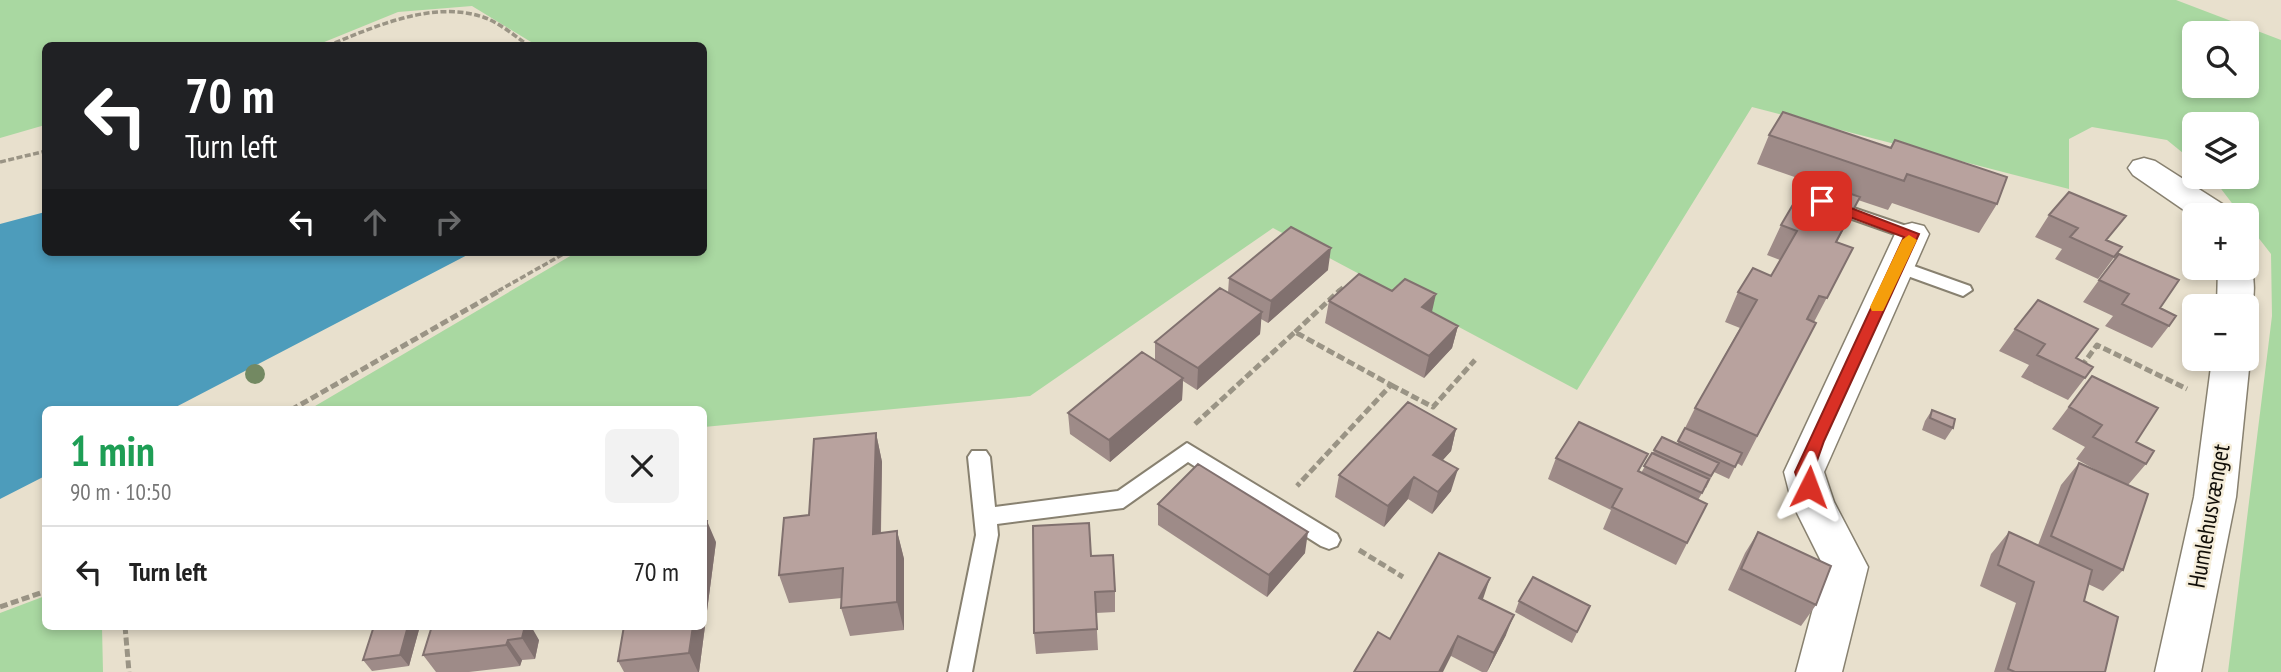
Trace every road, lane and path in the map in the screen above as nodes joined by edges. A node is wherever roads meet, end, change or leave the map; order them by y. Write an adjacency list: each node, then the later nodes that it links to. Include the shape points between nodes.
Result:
1 (337, 42): 2 (path, via 400,18 460,10 483,16)
2 (523, 42)
3 (42, 152): 4 (path)
4 (0, 162)
5 (2144, 168): 7 (street)
6 (1822, 201): 8 (lane)
7 (2197, 203)
8 (1905, 250): 11 (lane); 30 (street, via 1804,472 1846,567)
9 (560, 256): 17 (path)
10 (1345, 286): 12 (path)
11 (1963, 290)
12 (1295, 332): 16 (path); 19 (path, via 1193,426)
13 (1475, 360): 16 (path, via 1433,407)
14 (2072, 363): 18 (path, via 2080,367 2096,345)
15 (2230, 371): 18 (street, Humlehusvænget)
16 (1391, 385): 21 (path)
17 (297, 406)
18 (2226, 407): 31 (street, Humlehusvænget, via 2215,497)
19 (1187, 451): 21 (lane); 22 (lane, via 1123,499)
20 (979, 457): 22 (lane)
21 (1277, 507): 23 (lane)
22 (985, 517): 29 (lane, via 986,535)
23 (1329, 540): 24 (path, via 1350,544)
24 (1403, 577)
25 (42, 591): 26 (path)
26 (0, 607)
27 (125, 630): 28 (path)
28 (129, 672)
29 (960, 672)
30 (1819, 672)
31 (2178, 672)

